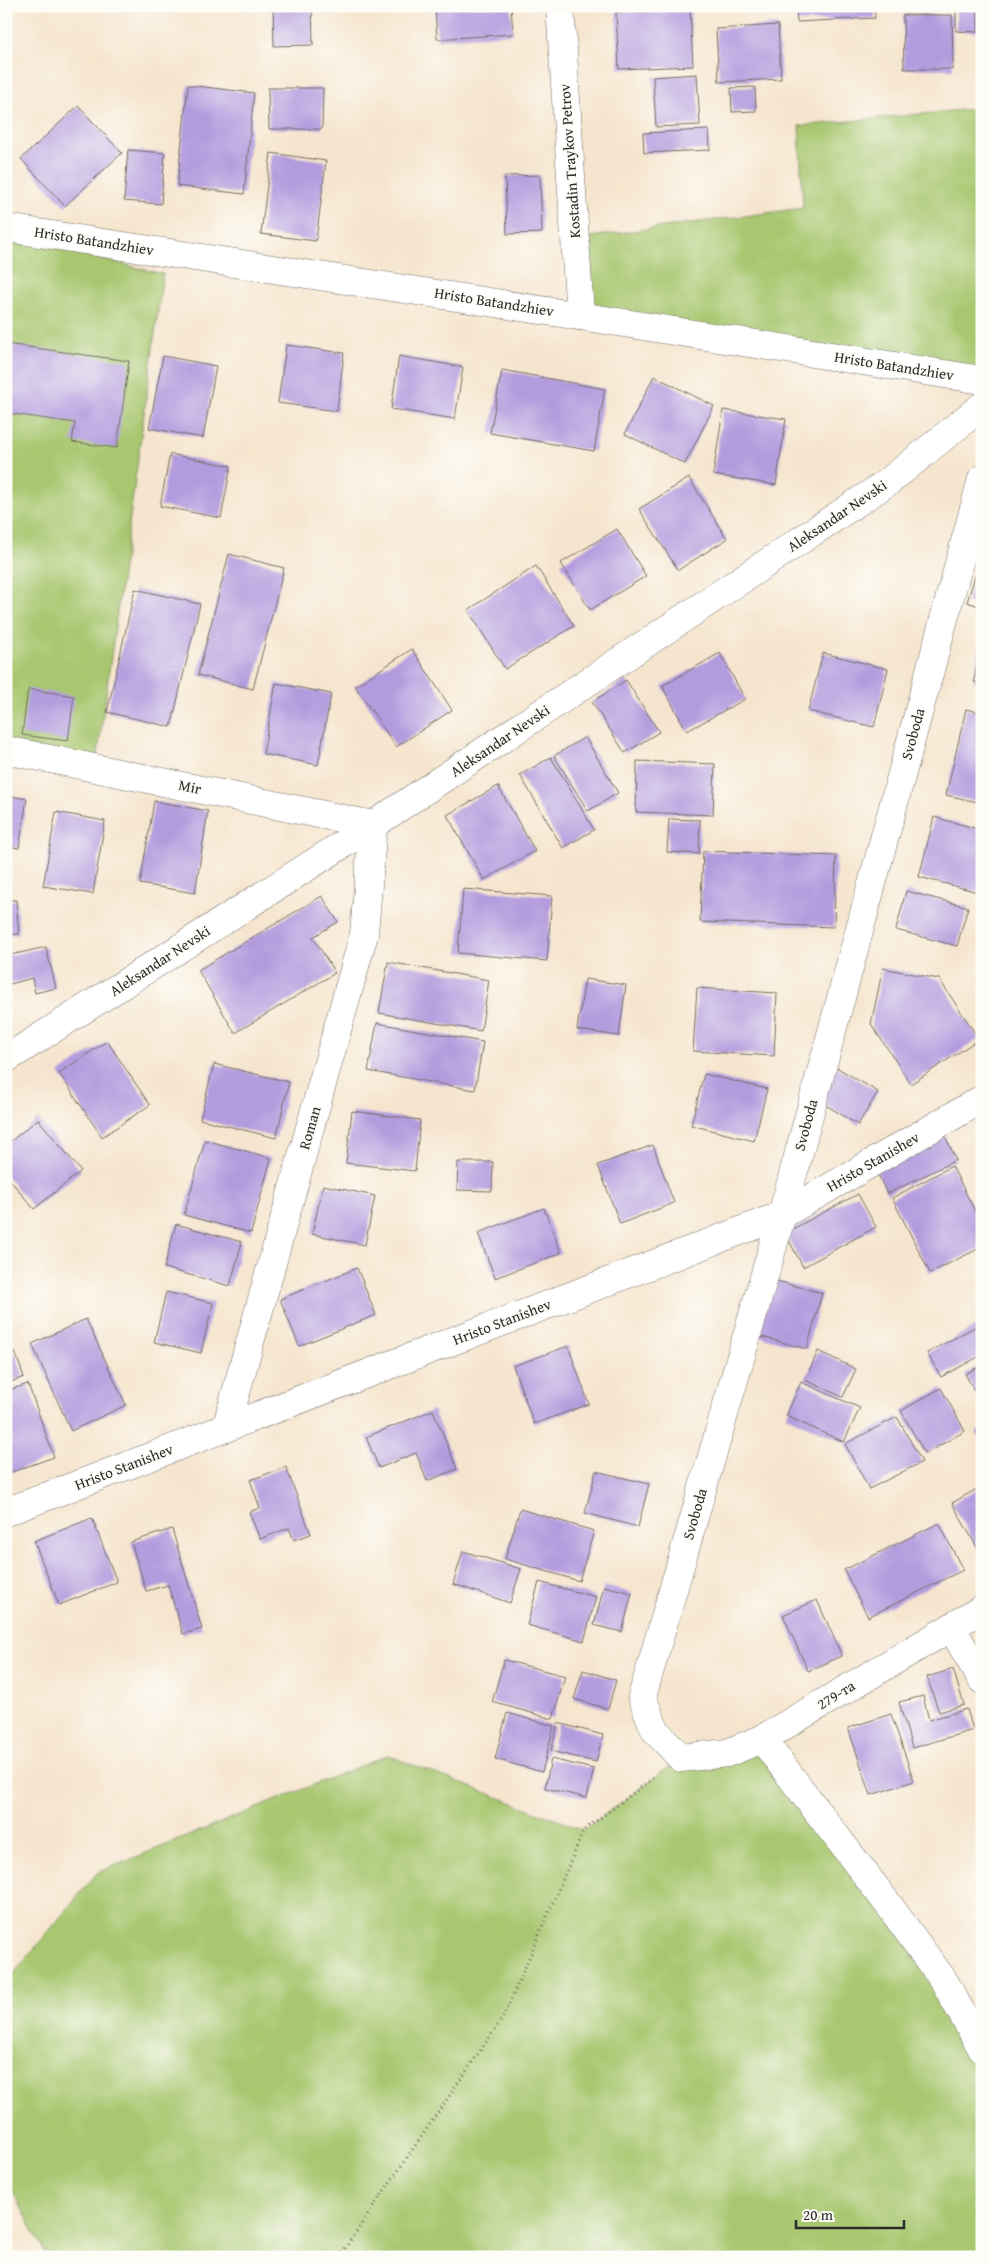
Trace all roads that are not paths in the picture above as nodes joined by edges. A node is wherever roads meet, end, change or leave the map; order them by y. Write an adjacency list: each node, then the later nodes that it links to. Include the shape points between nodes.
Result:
1 (560, 6): 3 (street, Kostadin Traykov Petrov)
2 (6, 228): 3 (street, Hristo Batandzhiev)
3 (580, 316): 4 (street, Hristo Batandzhiev)
4 (982, 380)
5 (982, 406): 8 (street, Aleksandar Nevski, via 888,482)
6 (982, 479): 11 (street, Svoboda)
7 (6, 750): 8 (street, Mir)
8 (373, 825): 9 (street, Aleksandar Nevski); 12 (street, Roman, via 364,934)
9 (6, 1059)
10 (982, 1099): 11 (street, Hristo Stanishev)
11 (782, 1216): 12 (street, Hristo Stanishev); 18 (street, Svoboda, via 642,1697 654,1730)
12 (226, 1428): 13 (street, Hristo Stanishev)
13 (6, 1512)
14 (982, 1609): 15 (street, 279-та)
15 (951, 1627): 16 (street); 17 (street, 279-та)
16 (982, 1680)
17 (762, 1739): 18 (street, 279-та, via 727,1752); 19 (street, via 944,1981)
18 (681, 1758)
19 (982, 2049)

